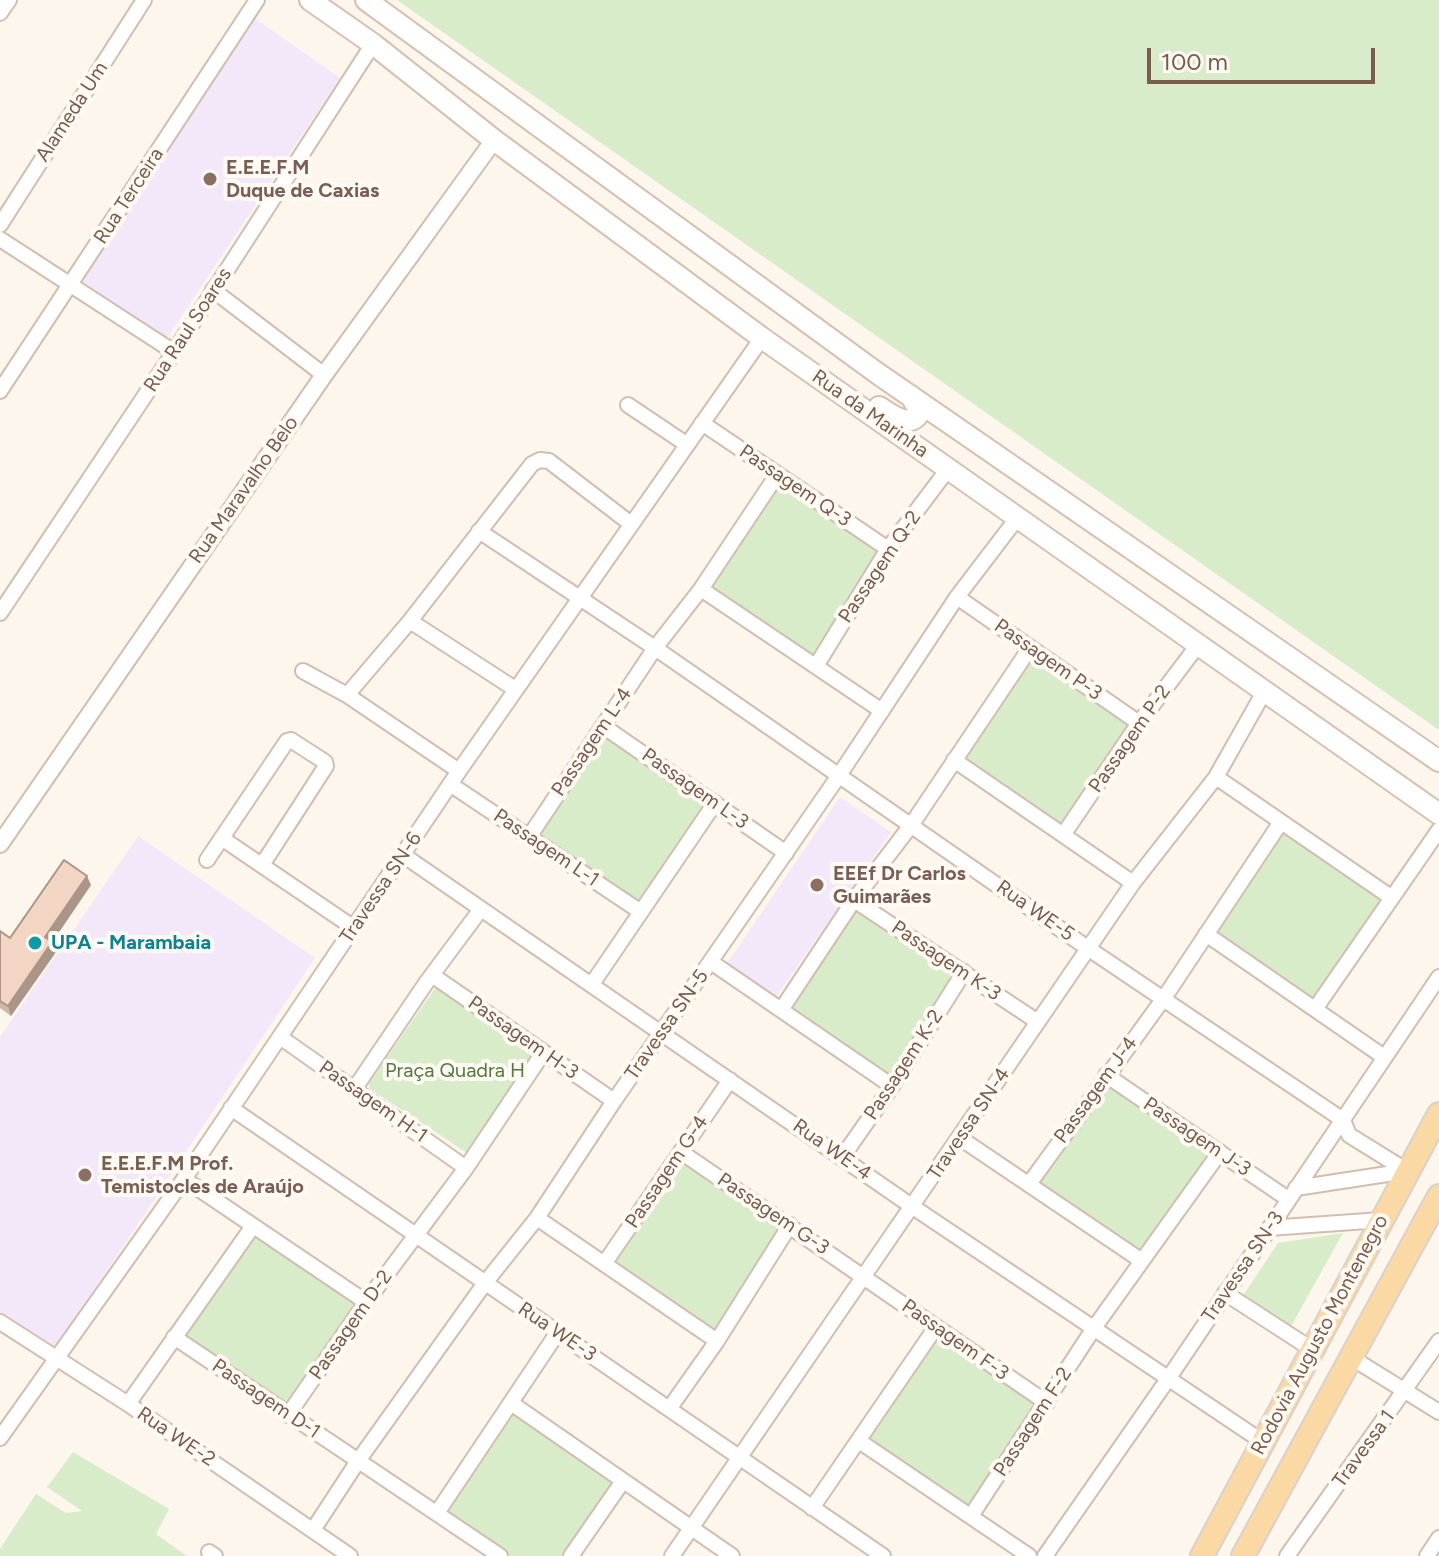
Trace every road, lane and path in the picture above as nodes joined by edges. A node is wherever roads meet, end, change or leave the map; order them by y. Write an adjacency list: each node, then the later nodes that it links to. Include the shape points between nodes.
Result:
1 (9, 0): 6 (street)
2 (144, 0): 9 (street, Alameda Um)
3 (310, 0): 7 (main road, Rua da Marinha)
4 (366, 0): 18 (main road, Rua da Marinha)
5 (252, 2): 11 (street, Rua Terceira)
6 (0, 13)
7 (373, 44): 8 (main road, Rua da Marinha); 12 (street, Rua Raul Soares)
8 (494, 140): 13 (main road, Rua da Marinha); 16 (street, Rua Maravalho Belo)
9 (0, 225)
10 (0, 239): 11 (street)
11 (71, 285): 14 (street); 17 (street, Rua Terceira)
12 (213, 290): 14 (street, Rua Raul Soares); 16 (street)
13 (762, 338): 15 (main road, Rua da Marinha); 20 (street, Travessa SN-6)
14 (174, 352): 31 (street, Rua Raul Soares)
15 (792, 359): 18 (main road, via 851,387 901,420 910,421 920,412); 22 (main road, Rua da Marinha)
16 (324, 375): 57 (street, Rua Maravalho Belo)
17 (3, 381)
18 (911, 396): 45 (main road, Rua da Marinha)
19 (628, 405): 21 (street)
20 (702, 423): 21 (street, Travessa SN-6); 23 (street, Passagem Q-3)
21 (686, 444): 25 (street, Travessa SN-6)
22 (948, 469): 24 (main road, Rua da Marinha); 27 (street, Passagem Q-2)
23 (777, 475): 27 (street, Passagem Q-3); 28 (street, Passagem L-4)
24 (1018, 517): 29 (street, Travessa SN-5); 33 (main road, Rua da Marinha)
25 (631, 524): 26 (street, via 549,461 540,460); 30 (street, Travessa SN-6)
26 (479, 531): 30 (street, Rua WE-5); 32 (street)
27 (888, 549): 36 (street, Passagem Q-2)
28 (701, 589): 34 (street, Passagem L-4); 36 (street)
29 (957, 597): 35 (street, Passagem P-3); 41 (street, Travessa SN-5)
30 (579, 598): 34 (street, Rua WE-5); 38 (street, Travessa SN-6)
31 (0, 613)
32 (410, 621): 38 (street); 40 (street)
33 (1198, 645): 39 (main road, Rua da Marinha); 42 (street, Passagem P-2)
34 (655, 648): 43 (street, Passagem L-4); 46 (street, Rua WE-5)
35 (1030, 648): 42 (street, Passagem P-3); 44 (street)
36 (816, 666): 41 (street)
37 (303, 671): 40 (street, Passagem L-1)
38 (515, 689): 48 (street, Travessa SN-6)
39 (1264, 692): 47 (street, Travessa SN-4); 50 (main road, Rua da Marinha)
40 (347, 695): 48 (street, Passagem L-1)
41 (882, 711): 46 (street, Travessa SN-5)
42 (1139, 723): 54 (street, Passagem P-2)
43 (603, 726): 49 (street, Passagem L-3); 55 (street, Passagem L-4)
44 (954, 760): 52 (street); 54 (street)
45 (1439, 761)
46 (840, 774): 52 (street, Rua WE-5); 58 (street, Travessa SN-5)
47 (1216, 777): 51 (street); 62 (street, Travessa SN-4)
48 (454, 778): 55 (street, Passagem L-1); 59 (street, Travessa SN-6)
49 (715, 803): 58 (street, Passagem L-3); 66 (street)
50 (1439, 814)
51 (1281, 822): 63 (street); 68 (street, Passagem J-4)
52 (912, 824): 64 (street); 69 (street, Rua WE-5)
53 (1439, 830): 63 (street)
54 (1063, 835): 62 (street)
55 (529, 837): 66 (street, Passagem L-1)
56 (223, 839): 60 (street); 61 (street); 61 (street, via 287,741 294,741 326,766)
57 (0, 844)
58 (786, 853): 70 (street, Travessa SN-5)
59 (403, 855): 65 (street, Rua WE-4); 67 (street, Travessa SN-6)
60 (207, 860)
61 (262, 865): 67 (street)
62 (1133, 883): 69 (street, Travessa SN-4)
63 (1392, 898): 76 (street)
64 (854, 900): 71 (street, Passagem K-3); 77 (street)
65 (481, 909): 72 (street); 74 (street, Rua WE-4)
66 (641, 912): 74 (street)
67 (354, 928): 80 (street, Travessa SN-6)
68 (1206, 934): 75 (street, Passagem J-4); 76 (street)
69 (1089, 949): 75 (street, Rua WE-5); 78 (street, Travessa SN-4)
70 (711, 962): 77 (street); 79 (street, Travessa SN-5)
71 (964, 972): 78 (street, Passagem K-3); 85 (street, Passagem K-2)
72 (432, 975): 81 (street, Passagem H-3); 86 (street)
73 (1439, 977): 82 (street, Travessa SN-3)
74 (592, 984): 79 (street, Rua WE-4)
75 (1164, 998): 83 (street, Passagem J-4); 90 (street, Rua WE-5)
76 (1315, 1009): 82 (street)
77 (781, 1010): 85 (street)
78 (1038, 1022): 91 (street, Travessa SN-4)
79 (661, 1033): 84 (street, Rua WE-4); 87 (street, Travessa SN-5)
80 (280, 1037): 86 (street, Passagem H-1); 88 (street, Travessa SN-6)
81 (543, 1053): 87 (street, Passagem H-3); 95 (street, Passagem D-2)
82 (1384, 1057): 90 (street, Travessa SN-3)
83 (1106, 1075): 93 (street, Passagem J-3); 98 (street, Passagem J-4)
84 (730, 1080): 92 (street, Passagem G-4); 94 (street, Rua WE-4)
85 (892, 1086): 94 (street, Passagem K-2)
86 (355, 1088): 95 (street, Passagem H-1)
87 (614, 1101): 102 (street, Travessa SN-5)
88 (231, 1108): 97 (street, Travessa SN-6); 107 (street, Rua WE-3)
89 (1439, 1114): 96 (main road, Rodovia Augusto Montenegro)
90 (1343, 1120): 96 (street, Rua WE-5, via 1349,1135); 99 (street, Travessa SN-3)
91 (960, 1138): 98 (street); 101 (street, Travessa SN-4)
92 (681, 1152): 104 (street, Passagem G-3); 109 (street, Passagem G-4)
93 (1220, 1152): 99 (street, Passagem J-3); 108 (street, Passagem F-2)
94 (843, 1156): 101 (street, Rua WE-4)
95 (466, 1168): 107 (street, Passagem D-2)
96 (1407, 1171): 99 (street); 103 (main road, Rodovia Augusto Montenegro)
97 (184, 1179): 105 (street); 123 (street, Travessa SN-6)
98 (1029, 1184): 108 (street)
99 (1292, 1193): 106 (street, Travessa SN-3)
100 (1439, 1196): 122 (main road, Rodovia Augusto Montenegro)
101 (913, 1207): 110 (street, Travessa SN-4); 116 (street, Rua WE-4)
102 (537, 1218): 109 (street); 111 (street, Travessa SN-5)
103 (1381, 1220): 106 (street); 121 (main road, Rodovia Augusto Montenegro)
104 (790, 1225): 110 (street, Passagem G-3); 119 (street)
105 (253, 1226): 113 (street); 118 (street)
106 (1269, 1228): 112 (street, Travessa SN-3)
107 (416, 1235): 111 (street, Rua WE-3); 113 (street, Passagem D-2)
108 (1142, 1261): 116 (street, Passagem F-2)
109 (604, 1264): 119 (street)
110 (865, 1276): 115 (street, Passagem F-3); 135 (street, Travessa SN-4)
111 (485, 1283): 117 (street, Rua WE-3); 136 (street, Travessa SN-5)
112 (1225, 1293): 121 (street); 124 (street, Travessa SN-3)
113 (366, 1302): 131 (street, Passagem D-2)
114 (0, 1322): 123 (street, Rua WE-2)
115 (936, 1327): 127 (street, Passagem F-3); 133 (street)
116 (1094, 1328): 124 (street, Rua WE-4); 127 (street, Passagem F-2)
117 (558, 1332): 126 (street); 129 (street, Rua WE-3)
118 (174, 1337): 128 (street); 131 (street, Passagem D-1)
119 (717, 1341): 129 (street)
120 (1439, 1341): 125 (street, Travessa 1)
121 (1313, 1350): 134 (main road, Rodovia Augusto Montenegro)
122 (1352, 1358): 125 (street); 153 (main road, Rodovia Augusto Montenegro)
123 (56, 1359): 128 (street, Rua WE-2); 132 (street, Travessa SN-6)
124 (1168, 1379): 134 (street, Rua WE-4); 151 (street, Travessa SN-3)
125 (1407, 1389): 130 (street); 154 (street, Travessa 1)
126 (511, 1403): 137 (street); 139 (street)
127 (1047, 1403): 140 (street, Passagem F-2)
128 (128, 1404): 142 (street, Rua WE-2)
129 (669, 1409): 135 (street, Rua WE-3)
130 (1439, 1412)
131 (288, 1415): 136 (street, Passagem D-1)
132 (0, 1438)
133 (859, 1441): 138 (street); 140 (street)
134 (1263, 1442): 152 (main road, Rodovia Augusto Montenegro)
135 (739, 1457): 138 (street, Rua WE-3); 141 (street, Travessa SN-4)
136 (358, 1461): 139 (street, Passagem D-1); 142 (street, Travessa SN-5)
137 (623, 1481): 141 (street); 146 (street)
138 (812, 1508): 149 (street, Rua WE-3)
139 (437, 1513): 145 (street, Passagem D-1)
140 (971, 1516): 150 (street)
141 (691, 1529): 147 (street, Travessa SN-4); 148 (street)
142 (313, 1530): 144 (street, Rua WE-2)
143 (1439, 1538): 155 (street)
144 (350, 1556)
145 (500, 1556)
146 (571, 1556)
147 (672, 1556)
148 (732, 1556)
149 (883, 1556)
150 (1029, 1556)
151 (1045, 1556)
152 (1202, 1556)
153 (1243, 1556)
154 (1287, 1556)
155 (1427, 1556)

